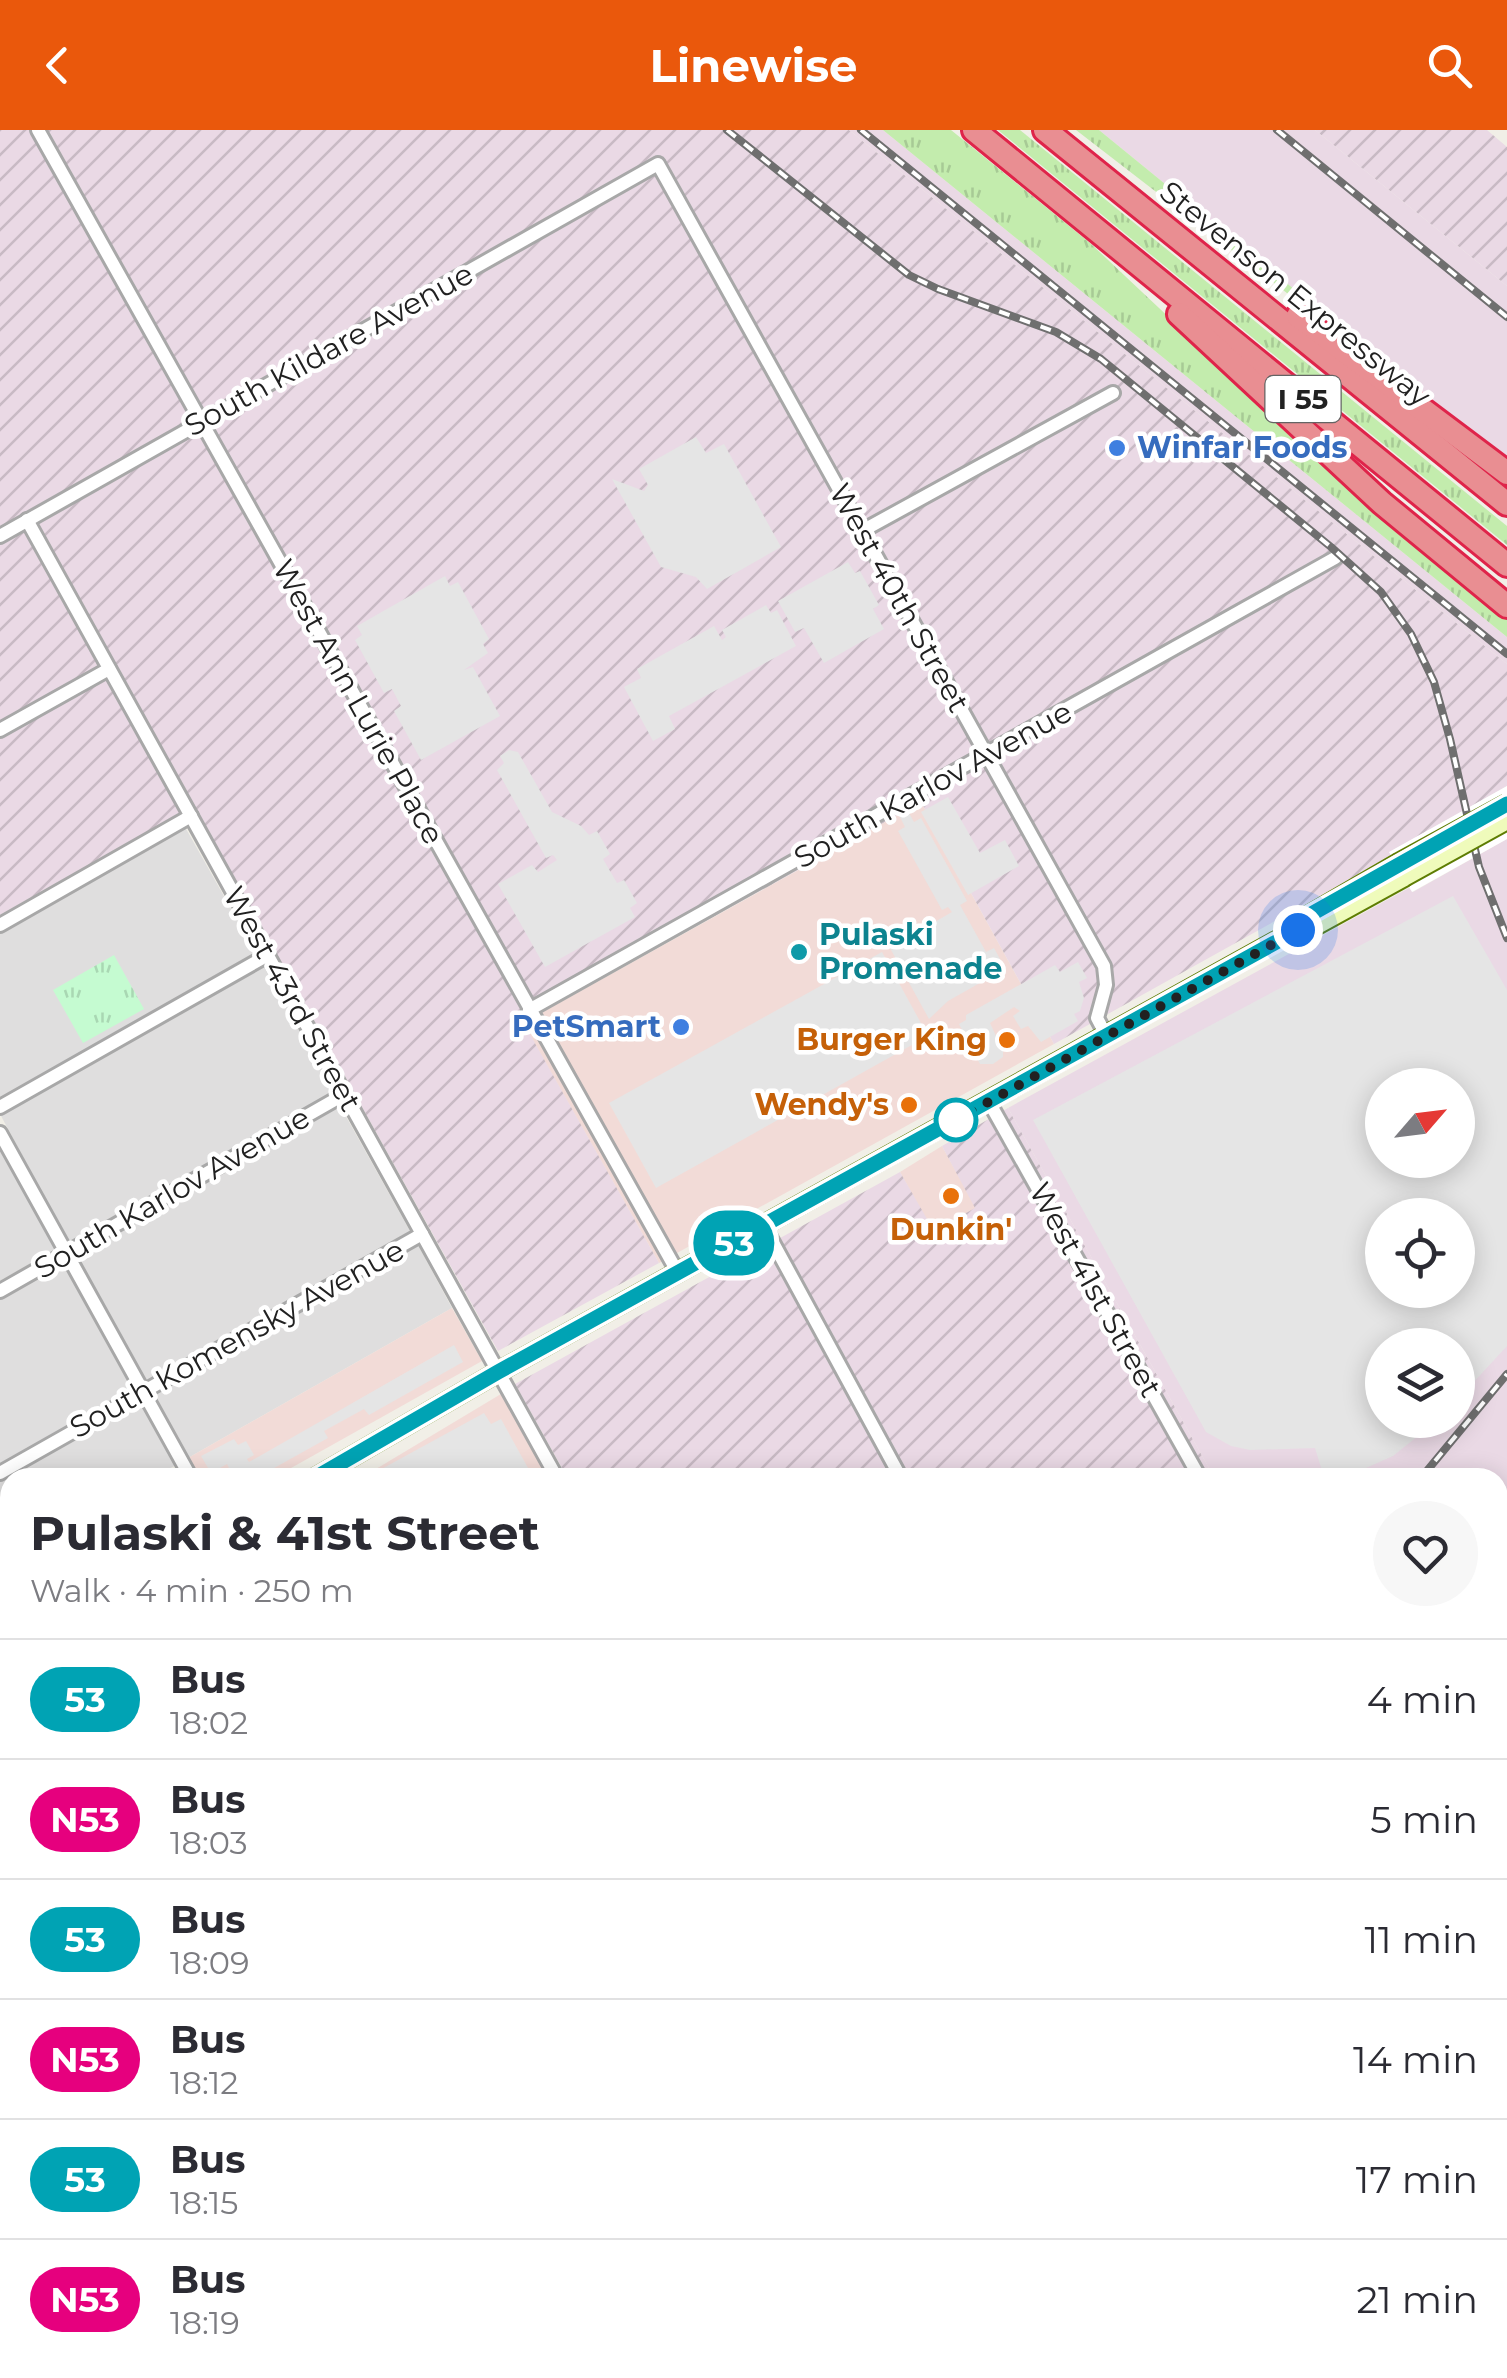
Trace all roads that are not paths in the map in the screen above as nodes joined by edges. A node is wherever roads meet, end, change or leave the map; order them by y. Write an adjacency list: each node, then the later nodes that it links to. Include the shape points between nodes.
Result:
1 (38, 130): 8 (street, West Ann Lurie Place)
2 (974, 130): 6 (highway, I 55)
3 (1045, 130): 5 (highway, Stevenson Expressway / I 55)
4 (658, 164): 8 (street, South Kildare Avenue); 12 (street, West 40th Street)
5 (1104, 178): 9 (highway, via 1177,223); 10 (highway, Stevenson Expressway / I 55)
6 (1100, 233): 15 (highway, I 55); 16 (highway, via 1256,389)
7 (1113, 393): 12 (street)
8 (202, 422): 11 (street, South Kildare Avenue); 26 (street, West Ann Lurie Place)
9 (1507, 474)
10 (1507, 504)
11 (27, 520): 13 (street, South Kildare Avenue); 17 (street, West 43rd Street)
12 (862, 531): 19 (street, West 40th Street)
13 (0, 536)
14 (1335, 558): 19 (street, South Karlov Avenue)
15 (1507, 565)
16 (1504, 604)
17 (109, 669): 18 (street); 21 (street, West 43rd Street)
18 (0, 730)
19 (986, 754): 26 (street, South Karlov Avenue); 27 (street, West 40th Street, via 1104,966 1097,1018)
20 (1507, 804): 24 (main road, bridge, via 1306,917)
21 (190, 816): 23 (street); 25 (street, West 43rd Street)
22 (1507, 820): 24 (main road, bridge)
23 (0, 924)
24 (1298, 930): 27 (main road)
25 (268, 955): 28 (street, West 43rd Street); 30 (street)
26 (529, 1010): 35 (street, West Ann Lurie Place)
27 (1107, 1036): 29 (main road)
28 (345, 1094): 33 (street, West 43rd Street); 34 (street, South Karlov Avenue)
29 (989, 1102): 32 (main road); 44 (street, West 41st Street)
30 (0, 1107)
31 (0, 1133): 34 (street)
32 (764, 1226): 35 (main road); 43 (street)
33 (422, 1234): 37 (street, West 43rd Street); 38 (street, South Komensky Avenue)
34 (66, 1253): 36 (street, South Karlov Avenue); 38 (street)
35 (678, 1274): 37 (main road)
36 (0, 1291)
37 (498, 1372): 41 (main road); 42 (street, West 43rd Street)
38 (143, 1392): 39 (street, South Komensky Avenue); 40 (street)
39 (9, 1468)
40 (185, 1468)
41 (332, 1468)
42 (551, 1468)
43 (896, 1468)
44 (1194, 1468)

